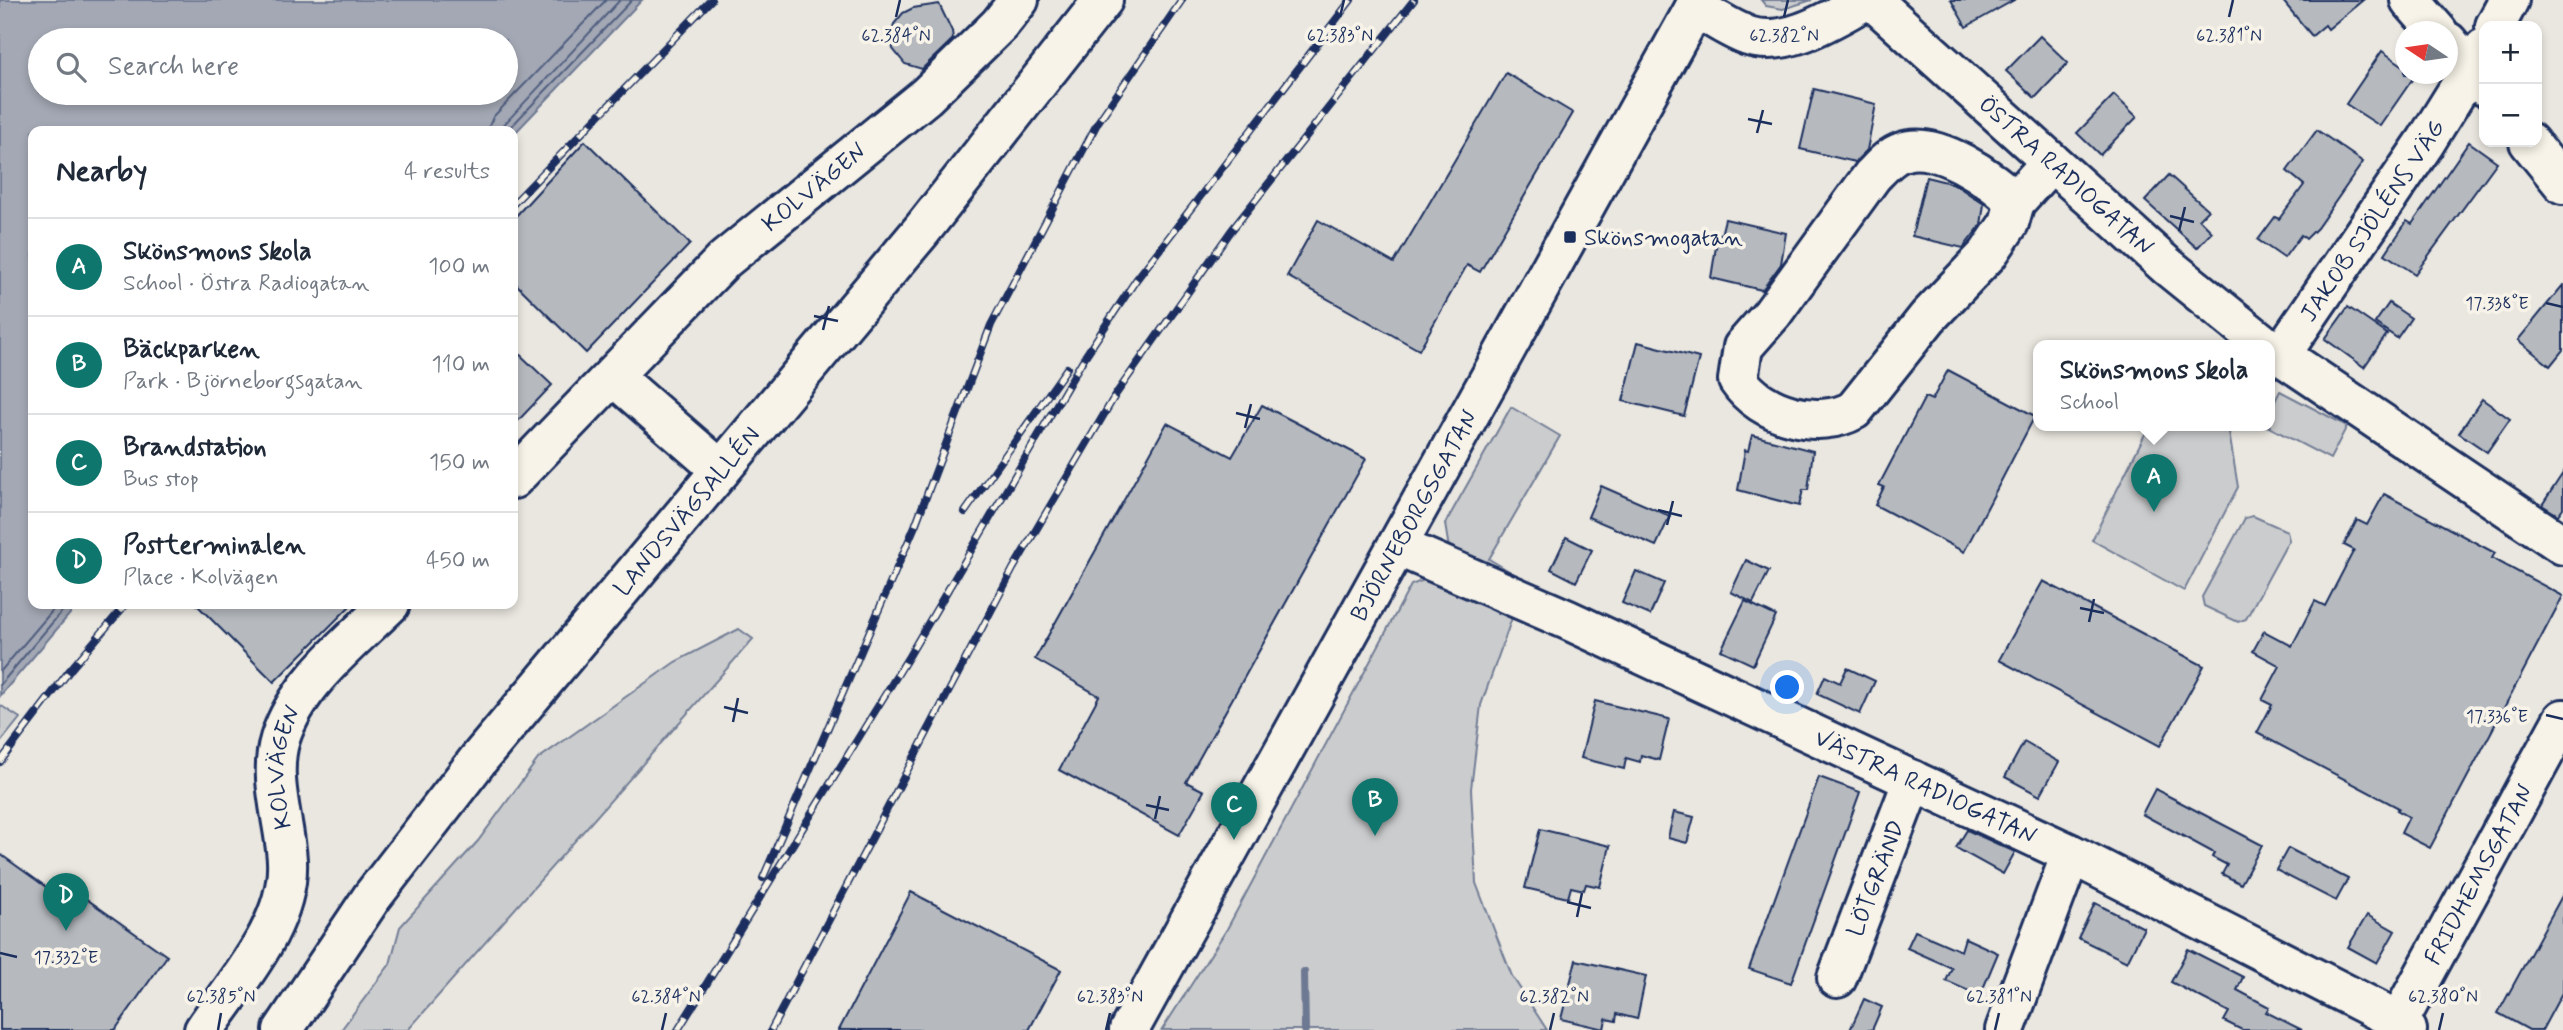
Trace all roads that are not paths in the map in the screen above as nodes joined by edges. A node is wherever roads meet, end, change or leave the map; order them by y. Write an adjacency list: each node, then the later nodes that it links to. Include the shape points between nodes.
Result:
1 (1019, 0): 20 (main road, KOLVÄGEN, via 926,96 724,260)
2 (1103, 0): 21 (main road, LANDSVÄGSALLÉN, via 922,230)
3 (1866, 0): 7 (main road, via 1802,32 1765,39 1749,36)
4 (1872, 0): 14 (main road, ÖSTRA RADIOGATAN)
5 (2410, 0): 8 (main road)
6 (2509, 0): 9 (main road)
7 (1697, 4): 24 (main road, BJÖRNEBORGSGATAN)
8 (2428, 21)
9 (2498, 21)
10 (2458, 51): 11 (main road)
11 (2479, 67)
12 (2479, 69): 18 (main road, JAKOB SJÖLÉNS VÄG)
13 (2533, 147): 15 (main road)
14 (2051, 162): 16 (main road); 17 (main road, ÖSTRA RADIOGATAN, via 2167,267)
15 (2563, 184)
16 (2015, 202): 16 (main road, via 2009,223 1988,254 1928,317 1854,410 1837,420 1807,418 1771,409 1745,392 1738,380 1743,347 1872,176 1889,160 1904,151 1925,150 1989,180)
17 (2259, 340)
18 (2275, 346)
19 (2275, 352): 23 (main road, ÖSTRA RADIOGATAN)
20 (614, 377): 21 (main road); 22 (main road, KOLVÄGEN)
21 (721, 470): 32 (main road, LANDSVÄGSALLÉN, via 469,771 372,897)
22 (518, 475)
23 (2563, 545)
24 (1397, 546): 27 (main road, VÄSTRA RADIOGATAN); 33 (main road, BJÖRNEBORGSGATAN)
25 (385, 609): 31 (main road, KOLVÄGEN, via 315,679 279,741 276,775 287,862 285,887 260,949)
26 (2563, 719): 30 (main road, FRIDHEMSGATAN)
27 (1913, 780): 28 (main road, VÄSTRA RADIOGATAN); 29 (main road, LÖTGRÄND)
28 (2071, 853): 30 (main road, VÄSTRA RADIOGATAN); 34 (main road)
29 (1837, 978)
30 (2400, 1028)
31 (204, 1030)
32 (283, 1030)
33 (1129, 1030)
34 (2004, 1030)

